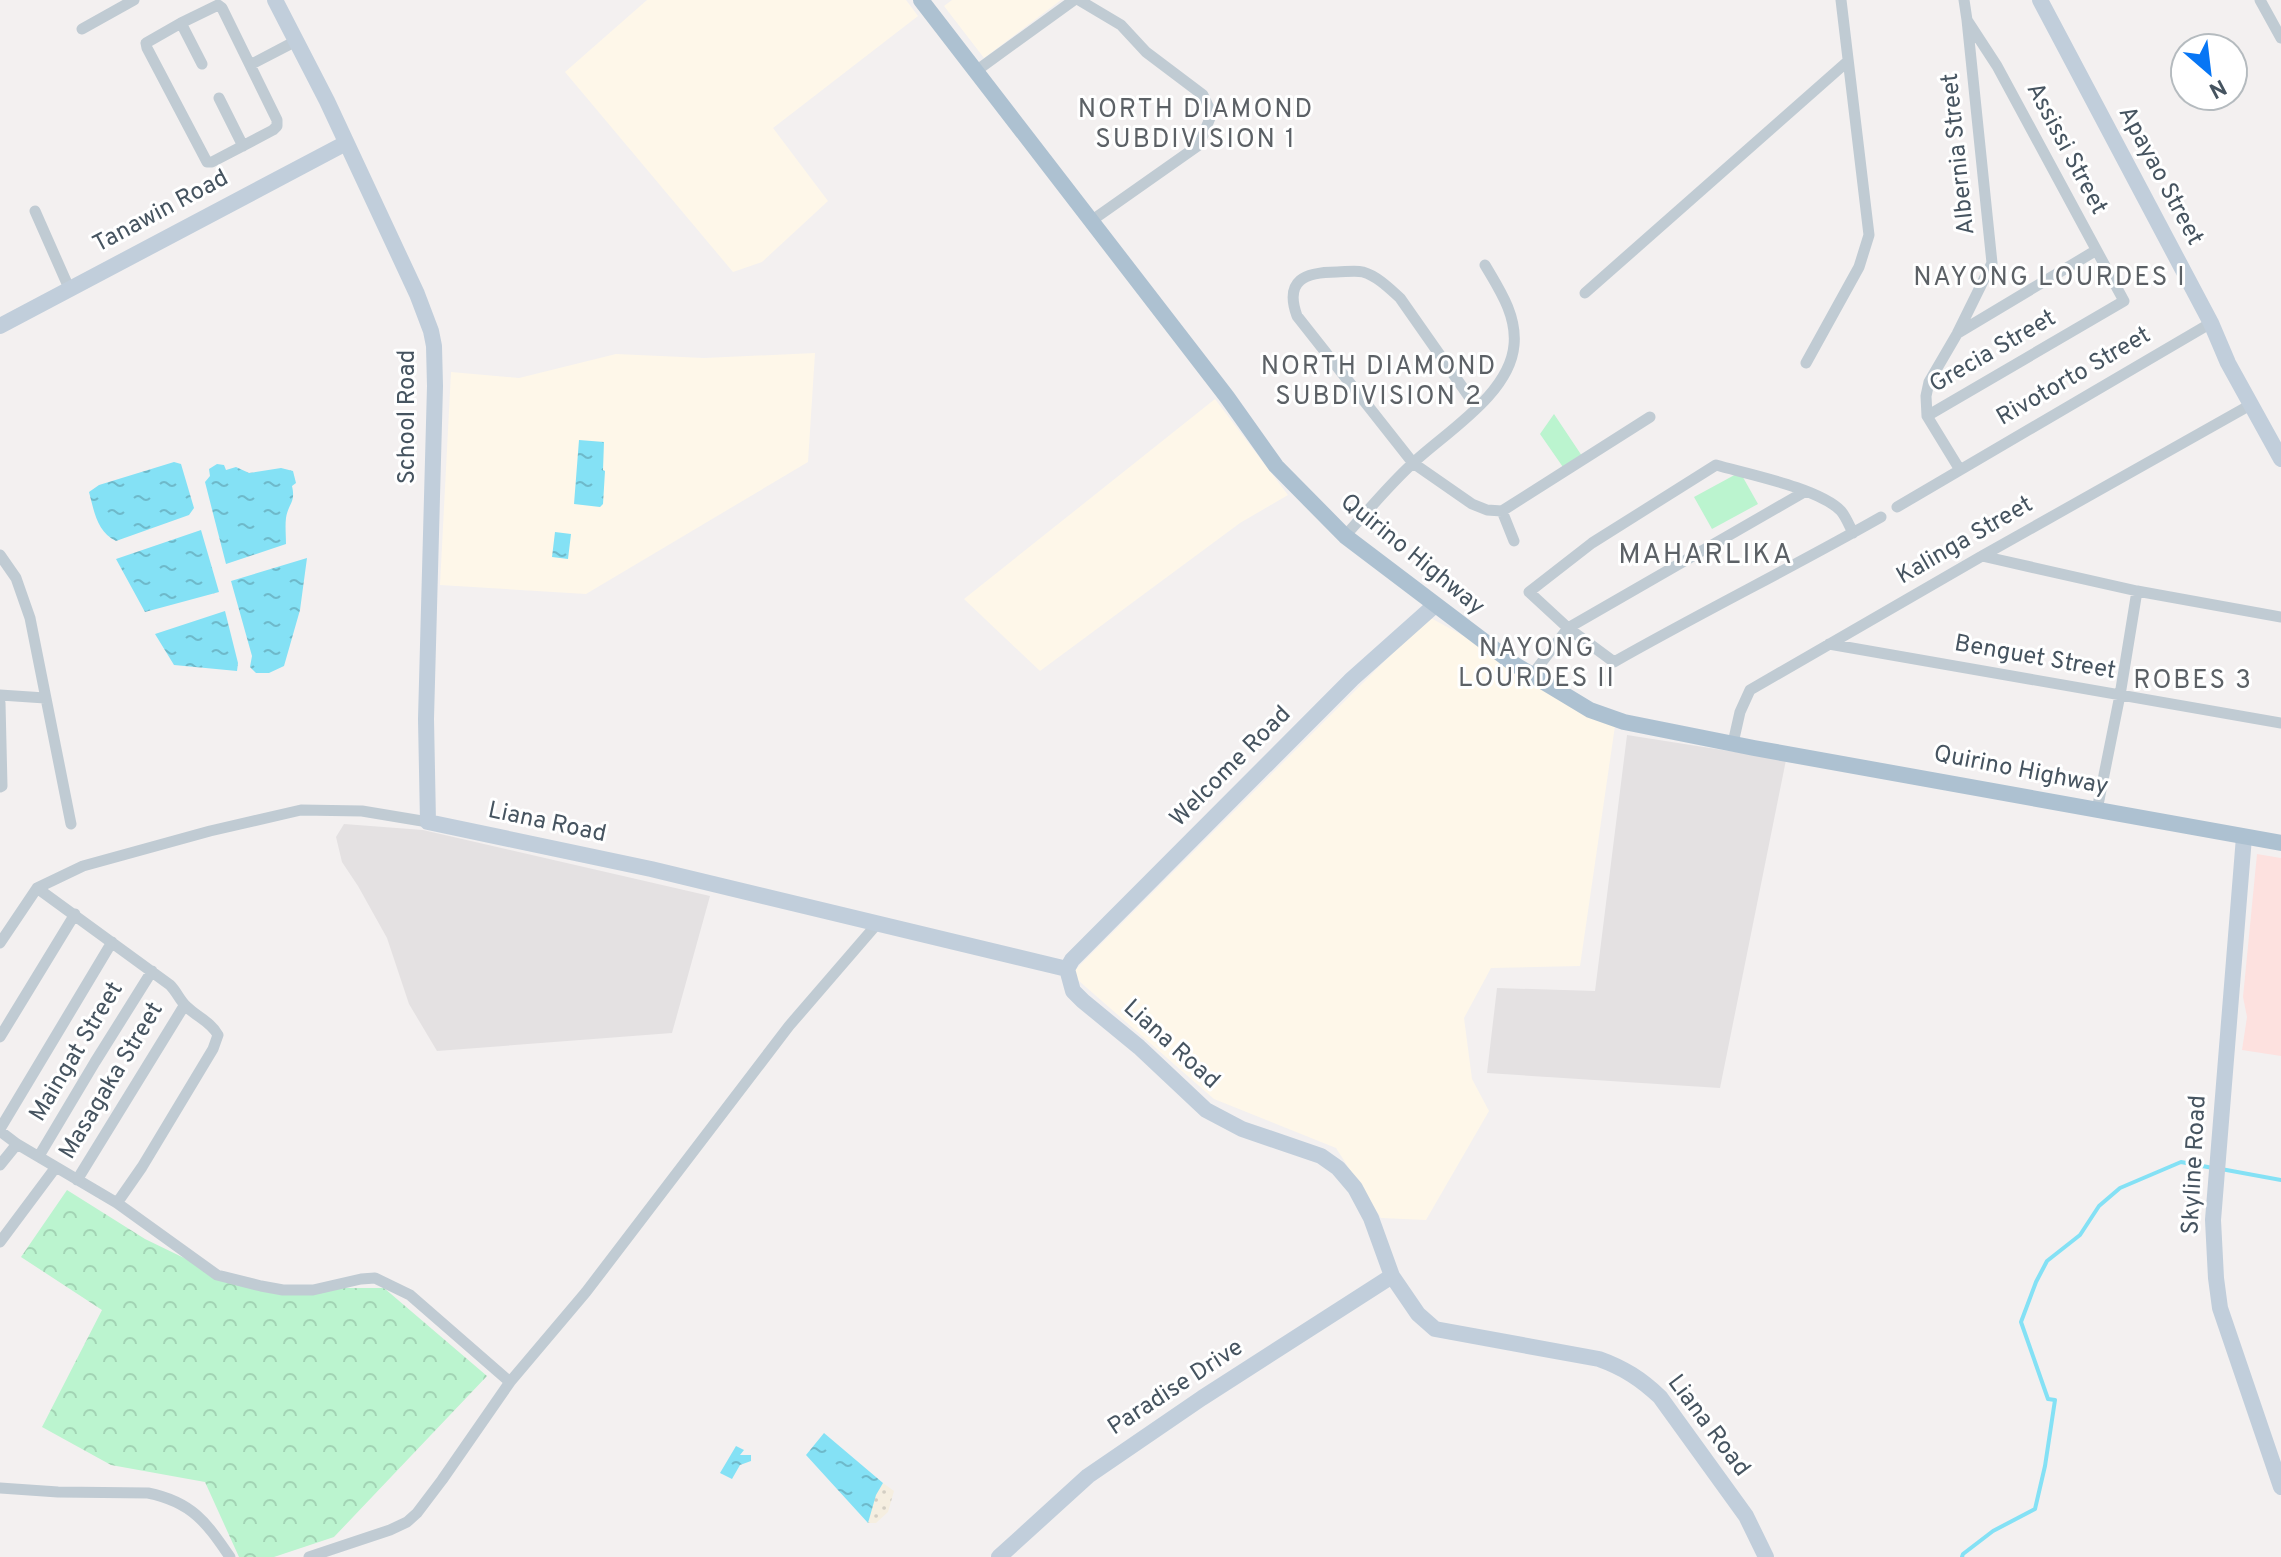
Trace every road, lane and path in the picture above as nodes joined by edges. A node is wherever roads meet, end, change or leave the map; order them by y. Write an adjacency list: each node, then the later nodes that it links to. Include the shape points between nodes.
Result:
1 (134, 0): 11 (street)
2 (275, 0): 13 (street, School Road)
3 (921, 0): 17 (main road, Quirino Highway)
4 (1076, 0): 17 (street); 22 (street, via 1121,25 1146,52 1200,92 1210,110 1199,145)
5 (1841, 0): 14 (street)
6 (1964, 0): 9 (street, Albernia Street)
7 (2040, 0): 28 (street, Apayao Street)
8 (2260, 0): 12 (street)
9 (1967, 20): 23 (street, Assissi Street); 30 (street, Albernia Street, via 1992,263)
10 (181, 23): 15 (street); 16 (street, via 218,5); 20 (street, via 151,39 147,48 207,162)
11 (82, 29)
12 (2281, 38)
13 (296, 41): 16 (street); 19 (street, School Road)
14 (1848, 61): 26 (street); 31 (street, via 1869,235 1859,267)
15 (202, 64)
16 (250, 65): 20 (street, via 277,126)
17 (976, 71): 22 (main road, Quirino Highway)
18 (219, 98): 20 (street)
19 (346, 143): 25 (street, Tanawin Road); 62 (street, School Road, via 417,294 434,346)
20 (243, 146)
21 (35, 211): 25 (street)
22 (1091, 221): 44 (main road, Quirino Highway, via 1276,466)
23 (2095, 251): 27 (street, Assissi Street); 30 (street)
24 (1485, 265): 33 (street, via 1504,298 1515,343 1506,374)
25 (69, 288): 29 (street, Tanawin Road)
26 (1585, 293)
27 (2124, 301): 34 (street, Grecia Street)
28 (2211, 323): 32 (street, Apayao Street); 38 (street, Rivotorto Street)
29 (0, 326)
30 (1957, 334): 34 (street, Albernia Street, via 1929,382)
31 (1806, 363)
32 (2252, 404): 36 (street, Apayao Street); 47 (street, Kalinga Street)
33 (1477, 408): 37 (street); 37 (street, via 1400,298 1383,282 1362,272 1316,272 1303,278 1293,288 1297,316)
34 (1927, 416): 38 (street)
35 (1650, 417): 41 (street)
36 (2281, 459)
37 (1413, 463): 41 (street, via 1472,504); 44 (street)
38 (1960, 470): 40 (street, Rivotorto Street)
39 (1806, 491): 43 (street, via 1839,509); 51 (street); 51 (street, via 1710,467 1592,543 1529,592)
40 (1897, 507)
41 (1502, 511): 45 (street)
42 (1881, 517): 43 (street)
43 (1853, 533): 51 (street, via 1614,662)
44 (1345, 536): 49 (main road, Quirino Highway)
45 (1514, 541)
46 (0, 555): 56 (street, via 16,578 30,618)
47 (1982, 556): 48 (street); 52 (street, Kalinga Street)
48 (2137, 591): 50 (street); 55 (street)
49 (1435, 605): 53 (main road, Quirino Highway); 71 (street, Welcome Road, via 1352,679)
50 (2281, 617)
51 (1568, 628): 53 (street)
52 (1829, 644): 55 (street, Benguet Street); 59 (street, Kalinga Street, via 1750,690)
53 (1532, 675): 59 (main road, Quirino Highway, via 1590,710 1624,722)
54 (0, 695): 56 (street)
55 (2120, 695): 58 (street, Benguet Street); 61 (street)
56 (45, 698): 63 (street)
57 (0, 703): 60 (street)
58 (2281, 723)
59 (1733, 743): 61 (main road, Quirino Highway)
60 (0, 787)
61 (2097, 810): 64 (main road, Quirino Highway)
62 (428, 822): 66 (street, via 362,811 301,810 83,866); 68 (street, Liana Road)
63 (71, 824)
64 (2244, 837): 65 (main road, Quirino Highway); 85 (street, Skyline Road, via 2213,1220 2216,1278 2220,1308)
65 (2281, 843)
66 (37, 888): 67 (street); 70 (street)
67 (75, 914): 69 (street); 74 (street)
68 (877, 924): 71 (street, Liana Road); 84 (street, via 789,1026 586,1292)
69 (112, 942): 72 (street); 75 (street)
70 (0, 943)
71 (1067, 969): 83 (street, Liana Road, via 1070,984 1083,1001 1206,1110 1242,1129 1321,1156 1338,1168 1371,1218)
72 (152, 971): 73 (street, via 176,991); 77 (street, Maingat Street)
73 (184, 1006): 80 (street, Masagaka Street); 81 (street, via 218,1033 217,1042)
74 (0, 1037)
75 (0, 1130): 76 (street)
76 (17, 1144): 77 (street); 78 (street)
77 (39, 1156): 79 (street)
78 (0, 1165)
79 (56, 1167): 80 (street); 82 (street)
80 (77, 1180): 81 (street)
81 (117, 1203): 84 (street, via 217,1275 283,1290 375,1278 386,1283 410,1295)
82 (0, 1242)
83 (1392, 1276): 89 (street, Paradise Drive, via 1088,1476); 90 (street, Liana Road, via 1435,1329 1599,1359 1643,1380 1746,1516)
84 (510, 1382): 88 (street, via 407,1522)
85 (2281, 1487)
86 (0, 1488): 87 (street, via 161,1496 199,1516)
87 (230, 1557)
88 (309, 1557)
89 (999, 1557)
90 (1766, 1557)

